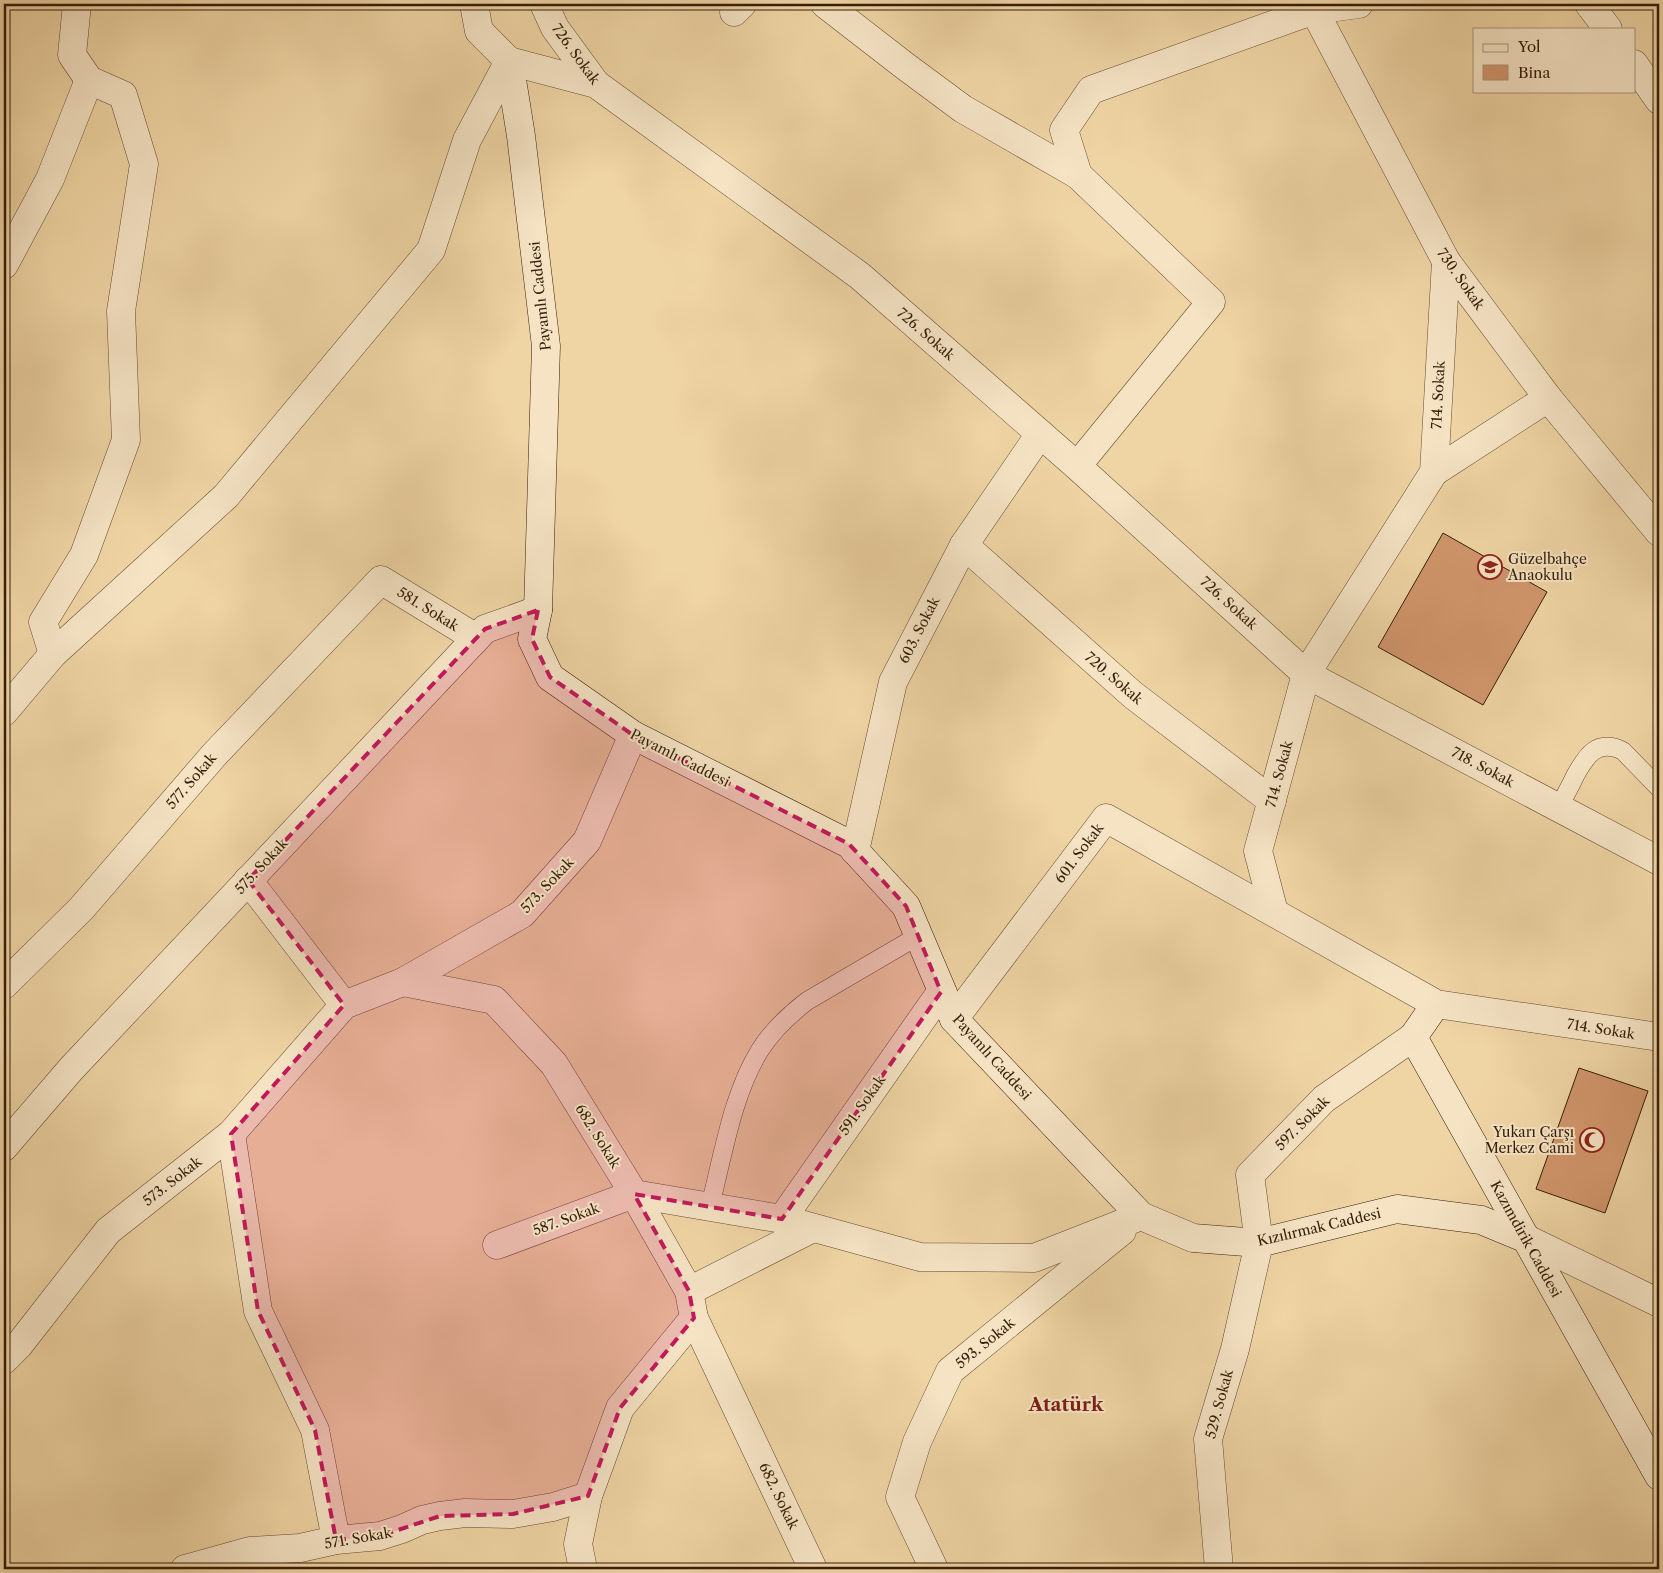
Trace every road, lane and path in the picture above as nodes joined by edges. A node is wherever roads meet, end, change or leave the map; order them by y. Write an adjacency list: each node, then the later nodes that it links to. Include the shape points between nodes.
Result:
1 (77, 4): 11 (street, via 72,55)
2 (474, 4): 9 (street, via 479,31)
3 (544, 4): 12 (street, 726. Sokak, via 555,28)
4 (825, 4): 14 (street, via 963,109)
5 (1359, 4): 7 (street)
6 (1589, 4): 8 (street)
7 (1312, 7): 14 (street, via 1091,90 1064,130); 15 (street, 730. Sokak)
8 (1607, 28)
9 (509, 61): 12 (street); 24 (street, Payamlı Caddesi, via 546,346); 26 (street, via 467,140 431,250 226,496)
10 (1644, 72): 13 (street)
11 (89, 80): 16 (street, via 50,179); 26 (street, via 123,95 144,164 121,311 126,440 84,555 43,622)
12 (596, 84): 18 (street, 726. Sokak, via 860,276)
13 (1659, 100)
14 (1078, 175): 19 (street, via 1211,302)
15 (1446, 261): 17 (street, 730. Sokak); 20 (street, 714. Sokak)
16 (4, 265)
17 (1548, 398): 20 (street); 21 (street, 730. Sokak)
18 (1040, 434): 19 (street, 726. Sokak); 22 (street, 603. Sokak)
19 (1077, 466): 27 (street, 726. Sokak)
20 (1434, 472): 27 (street, 714. Sokak)
21 (1659, 532)
22 (964, 545): 31 (street, 720. Sokak, via 1133,696); 33 (street, 603. Sokak, via 893,682)
23 (381, 580): 25 (street, 581. Sokak); 39 (street, 577. Sokak, via 214,755 81,909)
24 (538, 610): 25 (street, 575. Sokak, via 485,629); 29 (street, Payamlı Caddesi, via 532,639 550,676)
25 (476, 638): 35 (street, 575. Sokak)
26 (53, 654): 28 (street)
27 (1306, 674): 31 (street, 714. Sokak); 32 (street, 718. Sokak)
28 (4, 712)
29 (633, 735): 33 (street, Payamlı Caddesi, via 849,844); 38 (street, 573. Sokak, via 588,841 522,914)
30 (1659, 788): 32 (lane, via 1623,751 1600,747 1585,758)
31 (1272, 801): 36 (street, 714. Sokak, via 1258,851)
32 (1559, 808): 34 (street, 718. Sokak)
33 (855, 851): 37 (street, Payamlı Caddesi, via 906,906)
34 (1659, 861)
35 (248, 880): 42 (street); 47 (street, 575. Sokak, via 71,1069)
36 (1274, 912): 41 (street, 714. Sokak); 43 (street, 601. Sokak, via 1106,818)
37 (918, 936): 40 (street, Payamlı Caddesi); 49 (lane, via 807,1001 782,1023 761,1049 738,1098)
38 (403, 982): 42 (street); 48 (street, 682. Sokak, via 494,1000 554,1064)
39 (4, 985)
40 (941, 992): 43 (street, Payamlı Caddesi); 51 (street, 591. Sokak)
41 (1436, 1004): 44 (street); 45 (street, 714. Sokak)
42 (344, 1005): 46 (street, 573. Sokak)
43 (954, 1019): 50 (street, Payamlı Caddesi)
44 (1413, 1037): 53 (street, Kazımdirik Caddesi); 54 (street, 597. Sokak, via 1324,1099 1250,1175)
45 (1659, 1038)
46 (231, 1134): 59 (street, 573. Sokak, via 108,1232); 62 (street, via 258,1312 315,1430)
47 (4, 1147)
48 (634, 1194): 49 (street); 55 (street, 587. Sokak); 56 (street, 682. Sokak)
49 (710, 1206): 51 (street)
50 (1141, 1216): 52 (street, via 1034,1258 920,1258); 54 (street, Kızılırmak Caddesi, via 1193,1238); 67 (street, 593. Sokak, via 950,1371 917,1442 900,1497)
51 (782, 1219): 52 (street)
52 (813, 1228): 56 (street)
53 (1526, 1239): 54 (street, Kızılırmak Caddesi, via 1482,1220 1397,1209); 57 (street, Kızılırmak Caddesi); 60 (street, Kazımdirik Caddesi)
54 (1259, 1243): 68 (street, 529. Sokak, via 1235,1349 1208,1439)
55 (497, 1244)
56 (689, 1291): 58 (street, 682. Sokak)
57 (1659, 1303)
58 (694, 1318): 61 (street, via 620,1408); 66 (street, 682. Sokak)
59 (4, 1360)
60 (1659, 1476)
61 (588, 1496): 62 (street, 571. Sokak, via 514,1514 440,1516 380,1536); 65 (street, via 578,1544)
62 (336, 1540): 63 (street, 571. Sokak)
63 (244, 1560): 64 (street, 571. Sokak)
64 (185, 1569)
65 (583, 1569)
66 (813, 1569)
67 (934, 1569)
68 (1220, 1569)

